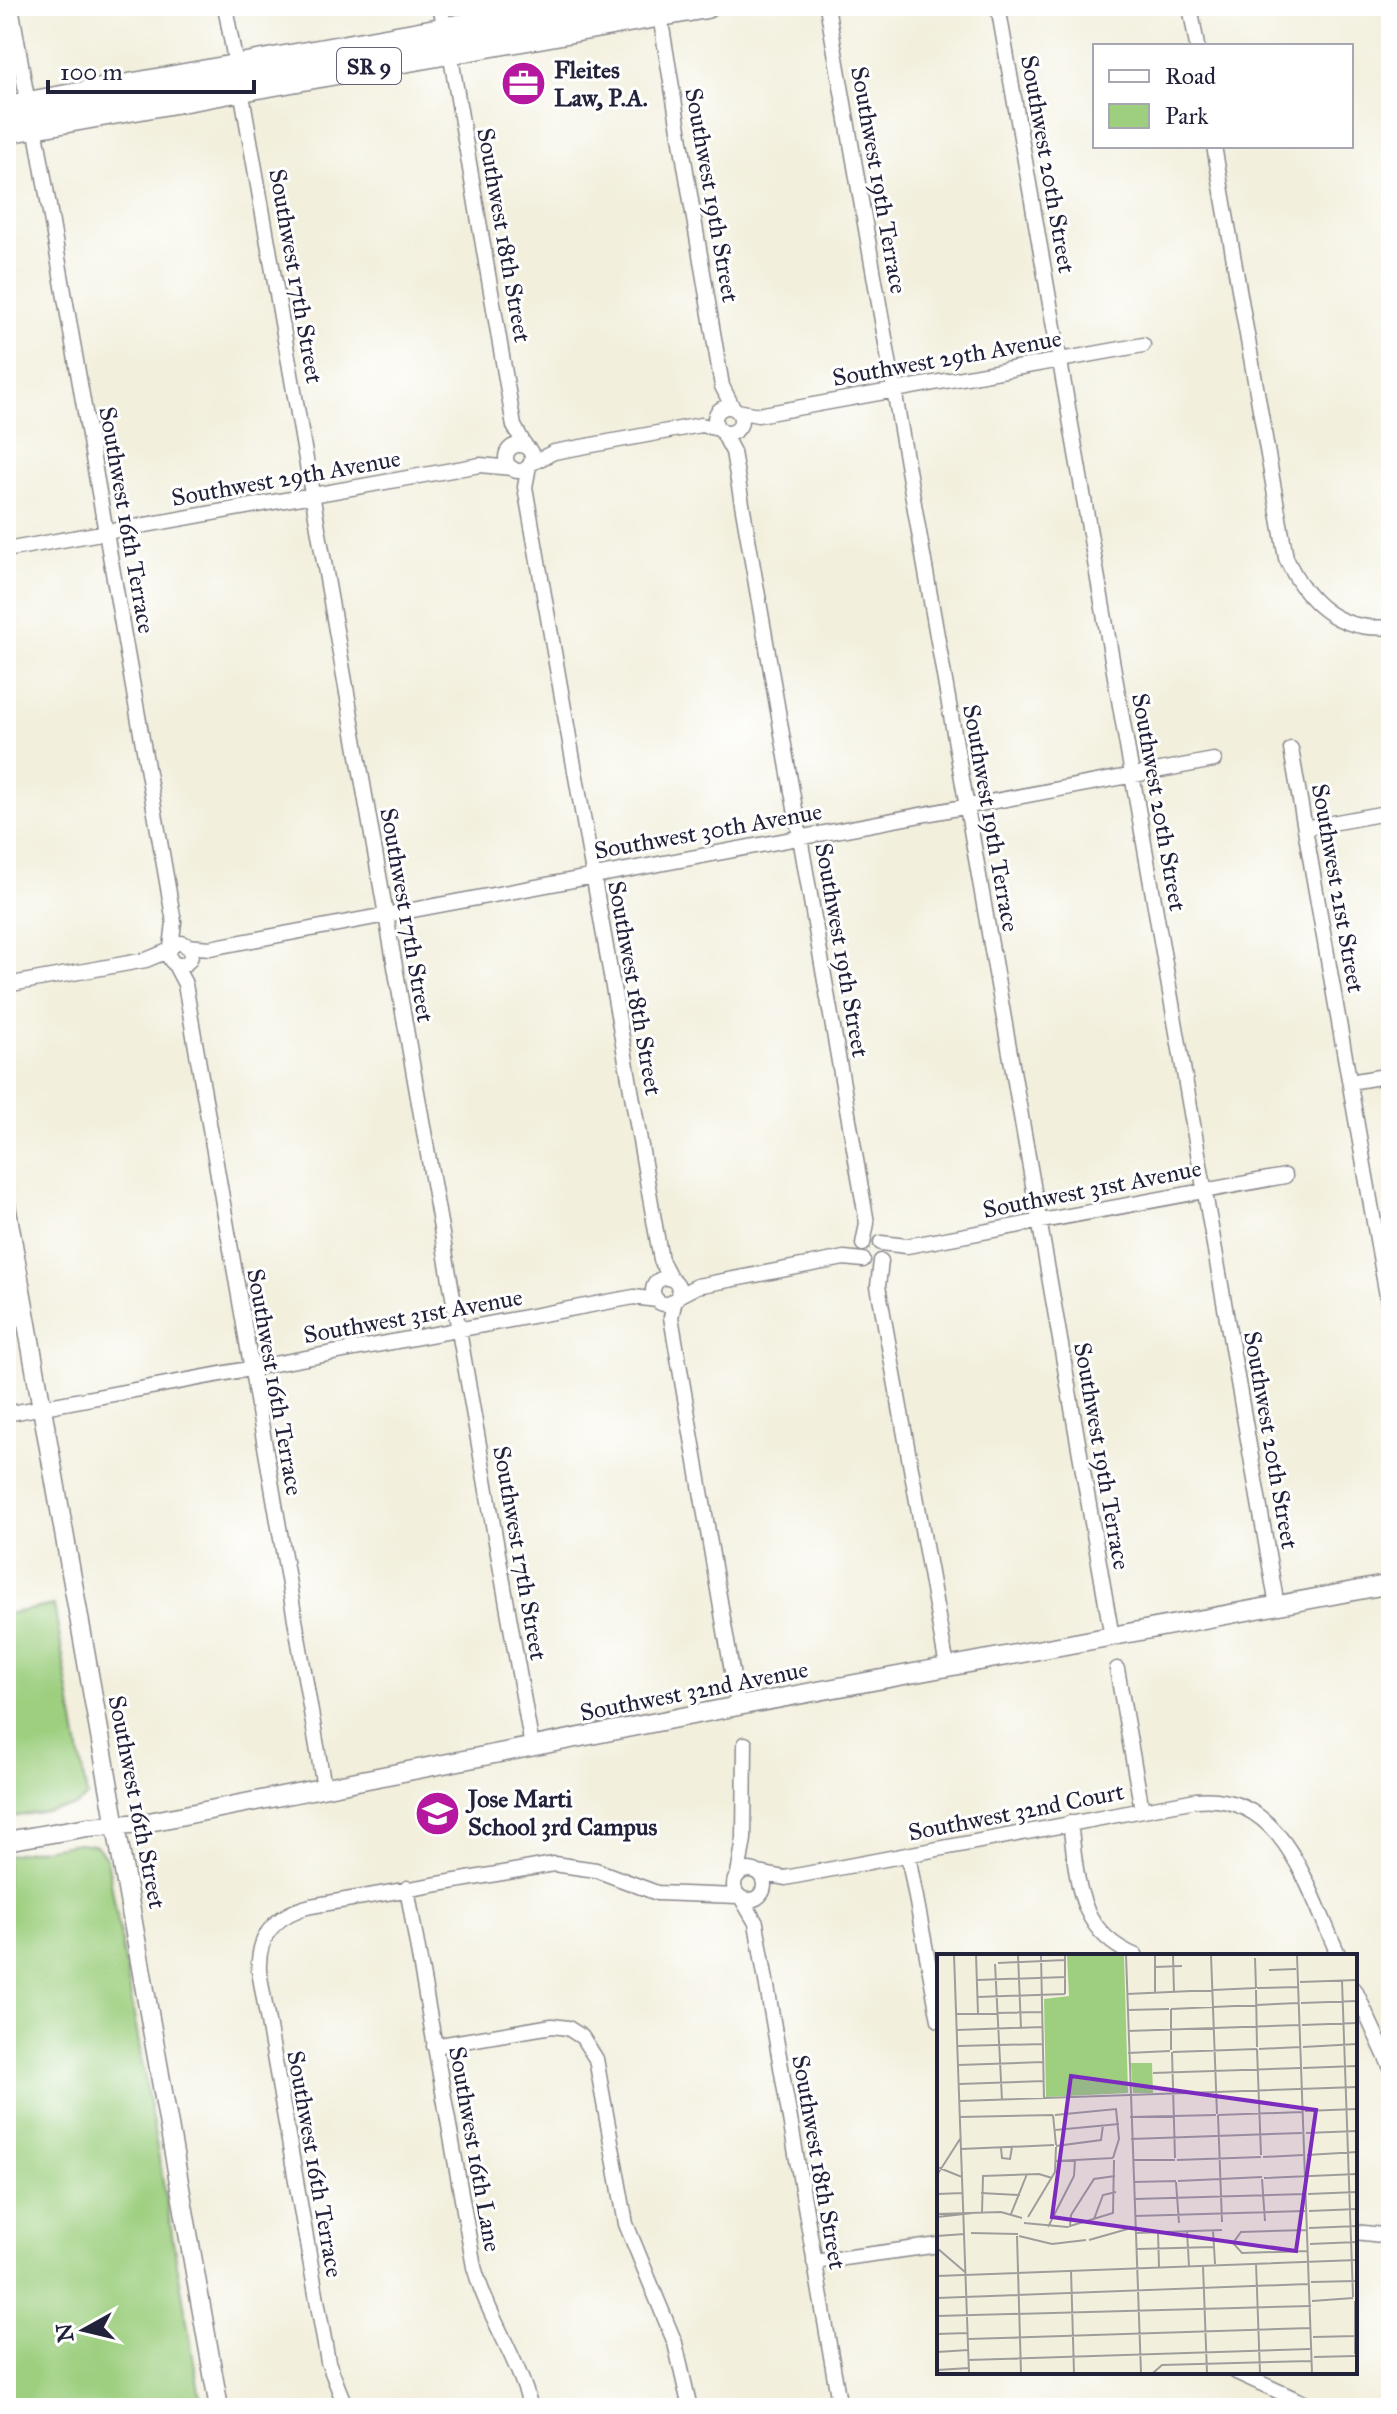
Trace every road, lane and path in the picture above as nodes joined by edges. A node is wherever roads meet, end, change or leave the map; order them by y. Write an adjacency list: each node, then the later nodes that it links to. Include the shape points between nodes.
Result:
1 (11, 6): 12 (street, Southwest 16th Terrace)
2 (225, 6): 11 (street, Southwest 17th Street)
3 (576, 6): 9 (highway, SR 9)
4 (706, 6): 8 (highway, SR 9)
5 (827, 6): 17 (street, Southwest 19th Terrace)
6 (998, 6): 16 (street, Southwest 20th Street)
7 (1190, 6): 10 (street)
8 (659, 10): 9 (highway, SR 9); 18 (street, Southwest 19th Street)
9 (445, 29): 11 (highway, SR 9); 11 (highway, SR 9, via 262,62); 19 (street, Southwest 18th Street)
10 (1197, 44)
11 (239, 78): 12 (highway, SR 9); 12 (highway, SR 9, via 214,95); 25 (street, Southwest 17th Street)
12 (23, 113): 13 (highway, SR 9); 26 (street, Southwest 16th Terrace)
13 (6, 131)
14 (1214, 148): 28 (street, via 1286,558 1306,592 1334,618 1360,627)
15 (1143, 345): 16 (street, Southwest 29th Avenue)
16 (1059, 360): 17 (street, Southwest 29th Avenue); 31 (street, Southwest 20th Street)
17 (894, 390): 18 (street, Southwest 29th Avenue); 32 (street, Southwest 19th Terrace)
18 (728, 420): 22 (street); 35 (street, Southwest 19th Street)
19 (514, 426): 20 (street, Southwest 18th Street); 21 (street, Southwest 18th Street)
20 (527, 448): 21 (street, via 517,445); 22 (street); 24 (street, via 532,455)
21 (509, 451): 23 (street, Southwest 29th Avenue); 24 (street, via 507,460)
22 (554, 452): 24 (street)
23 (480, 465): 24 (street, Southwest 29th Avenue); 25 (street, Southwest 29th Avenue)
24 (521, 467): 36 (street, Southwest 18th Street)
25 (312, 496): 26 (street, Southwest 29th Avenue); 37 (street, Southwest 17th Street)
26 (107, 532): 27 (street, Southwest 29th Avenue); 38 (street, Southwest 16th Terrace)
27 (6, 550)
28 (1391, 627)
29 (1291, 749): 34 (street, Southwest 21st Street)
30 (1214, 760): 31 (street, Southwest 30th Avenue)
31 (1132, 775): 32 (street, Southwest 30th Avenue); 43 (street, Southwest 20th Street)
32 (966, 806): 35 (street, Southwest 30th Avenue); 45 (street, Southwest 19th Terrace)
33 (1391, 812): 34 (street)
34 (1305, 828): 41 (street, Southwest 21st Street)
35 (800, 837): 36 (street, Southwest 30th Avenue); 46 (street, Southwest 19th Street)
36 (593, 874): 37 (street, Southwest 30th Avenue); 47 (street, Southwest 18th Street)
37 (385, 915): 38 (street, Southwest 30th Avenue); 52 (street, Southwest 17th Street)
38 (180, 954): 39 (street); 53 (street, Southwest 16th Terrace)
39 (6, 985)
40 (1391, 1075): 41 (street)
41 (1350, 1082): 51 (street, Southwest 21st Street)
42 (1285, 1176): 43 (street, Southwest 31st Avenue)
43 (1205, 1190): 45 (street, Southwest 31st Avenue); 57 (street, Southwest 20th Street)
44 (6, 1205): 54 (street, Southwest 16th Street)
45 (1039, 1222): 46 (street, Southwest 31st Avenue); 58 (street, Southwest 19th Terrace)
46 (872, 1252): 48 (street); 59 (street)
47 (661, 1260): 48 (street, Southwest 18th Street); 49 (street, Southwest 18th Street)
48 (675, 1289): 49 (street, via 667,1304); 49 (street, via 663,1278); 50 (street)
49 (656, 1293): 50 (street); 52 (street, Southwest 31st Avenue)
50 (671, 1317): 61 (street)
51 (1391, 1319)
52 (459, 1330): 53 (street, Southwest 31st Avenue); 63 (street, Southwest 17th Street)
53 (251, 1368): 54 (street, Southwest 31st Avenue); 64 (street, Southwest 16th Terrace)
54 (42, 1408): 55 (street, Southwest 31st Avenue); 67 (street, Southwest 16th Street)
55 (6, 1414)
56 (1391, 1584): 57 (street, Southwest 32nd Avenue)
57 (1277, 1606): 58 (street, Southwest 32nd Avenue)
58 (1112, 1637): 59 (street, Southwest 32nd Avenue)
59 (947, 1667): 61 (street, Southwest 32nd Avenue)
60 (1117, 1669): 65 (street)
61 (738, 1706): 63 (street, Southwest 32nd Avenue)
62 (745, 1744): 68 (street)
63 (532, 1747): 64 (street, Southwest 32nd Avenue)
64 (324, 1787): 67 (street, Southwest 32nd Avenue)
65 (1142, 1810): 66 (street, Southwest 32nd Court); 80 (street, Southwest 32nd Court, via 1218,1798 1254,1810 1284,1844)
66 (1070, 1823): 70 (street, Southwest 32nd Court); 79 (street, via 1088,1915 1111,1943)
67 (117, 1825): 69 (street, Southwest 32nd Avenue); 90 (street, Southwest 16th Street)
68 (744, 1839): 71 (street); 72 (street)
69 (6, 1841)
70 (908, 1855): 73 (street, Southwest 32nd Court); 82 (street)
71 (757, 1872): 72 (street, via 746,1870); 73 (street, Southwest 32nd Court); 76 (street, via 764,1882)
72 (737, 1876): 75 (street); 77 (street)
73 (785, 1878): 76 (street, Southwest 32nd Court)
74 (407, 1888): 75 (street, via 554,1864 596,1870 657,1893); 83 (street, Southwest 16th Lane); 91 (street, Southwest 16th Terrace, via 298,1909 270,1927 260,1951 259,1971 327,2354)
75 (707, 1893): 77 (street)
76 (762, 1894): 77 (street, via 752,1900); 78 (street, Southwest 18th Street)
77 (740, 1897): 78 (street, Southwest 18th Street)
78 (756, 1923): 88 (street, Southwest 18th Street)
79 (1132, 1954)
80 (1338, 1954)
81 (1357, 1998): 84 (street)
82 (937, 2009)
83 (434, 2046): 92 (street, Southwest 16th Lane, via 474,2267); 93 (street, via 543,2026 568,2028 592,2051 626,2224 675,2343)
84 (1391, 2068)
85 (1357, 2232): 86 (street)
86 (1391, 2236)
87 (937, 2245): 88 (street)
88 (814, 2262): 94 (street, Southwest 18th Street)
89 (1240, 2374): 95 (street)
90 (219, 2408)
91 (346, 2408)
92 (531, 2408)
93 (690, 2408)
94 (840, 2408)
95 (1315, 2408)

